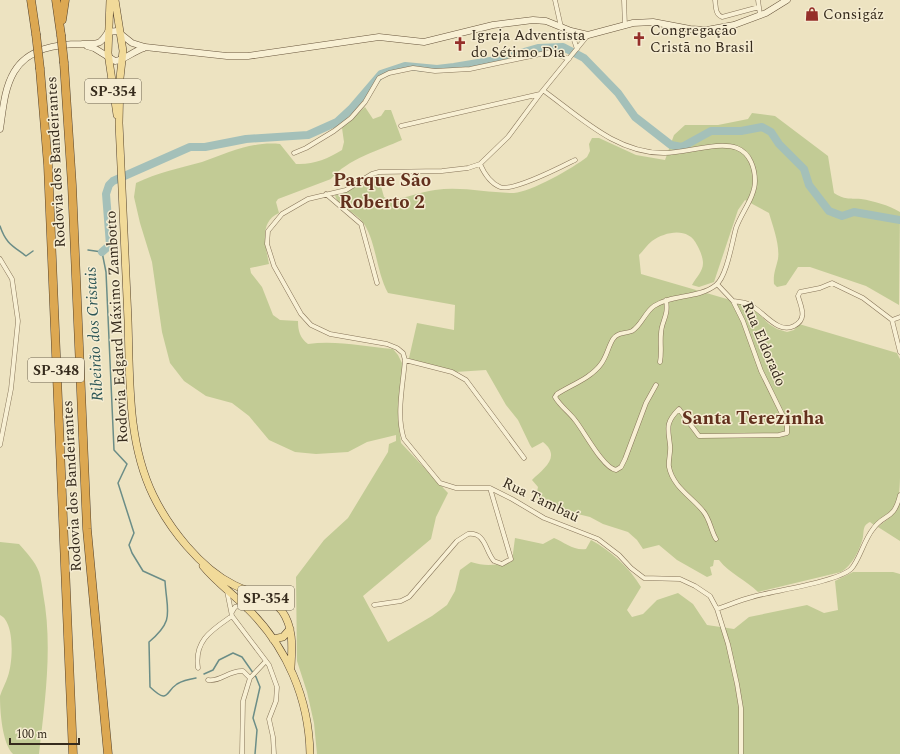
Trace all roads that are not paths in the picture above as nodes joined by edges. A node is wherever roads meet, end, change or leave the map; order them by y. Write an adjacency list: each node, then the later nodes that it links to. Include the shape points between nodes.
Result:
1 (31, 0): 64 (highway, Rodovia dos Bandeirantes / SP-348, bridge, via 48,166)
2 (56, 0): 18 (highway, Rodovia dos Bandeirantes / SP-348)
3 (65, 0): 18 (highway)
4 (110, 0): 16 (main road, Rodovia Edgard Máximo Zambotto / SP-354)
5 (115, 0): 17 (main road, Rodovia Edgard Máximo Zambotto / SP-354)
6 (555, 0): 14 (street)
7 (624, 0): 13 (street)
8 (715, 0): 11 (street, via 716,11 722,17)
9 (758, 0): 11 (street)
10 (786, 0): 12 (street)
11 (759, 7): 12 (street)
12 (760, 15): 13 (street, via 734,25 707,30 653,22)
13 (625, 26): 19 (street)
14 (561, 27): 15 (street); 21 (street, via 546,21 520,21 493,25 431,41 378,37 248,56)
15 (571, 31): 19 (street); 22 (street)
16 (108, 32): 17 (street); 20 (street, via 98,43); 24 (main road, Rodovia Edgard Máximo Zambotto / SP-354)
17 (121, 33): 21 (street, via 132,43); 25 (main road, Rodovia Edgard Máximo Zambotto / SP-354)
18 (61, 34): 65 (highway, Rodovia dos Bandeirantes / SP-348, bridge, via 73,193 87,529)
19 (588, 35): 22 (street)
20 (78, 44): 24 (street, via 94,48); 29 (street, via 56,45 42,49 19,65 5,94)
21 (145, 47): 25 (street)
22 (576, 50): 23 (street)
23 (570, 57): 26 (street); 30 (street, via 550,52 470,70 435,71 413,68 389,72 379,78 365,102 351,118 329,134)
24 (109, 58): 25 (street, via 115,61); 27 (main road, Rodovia Edgard Máximo Zambotto / SP-354)
25 (122, 59): 27 (main road, Rodovia Edgard Máximo Zambotto / SP-354)
26 (542, 92): 28 (street); 32 (street, via 508,137); 36 (street, via 626,147 665,153 729,147 738,148 750,160 754,178 753,191 741,215)
27 (119, 124): 50 (main road, Rodovia Edgard Máximo Zambotto / SP-354, via 132,399 138,454 150,489 161,510)
28 (401, 126)
29 (0, 129)
30 (294, 153)
31 (575, 160): 32 (street, via 534,179 505,188 492,181)
32 (480, 164): 33 (street, via 442,171 379,172 346,190)
33 (326, 194): 35 (street, via 361,224); 42 (street, via 308,199 286,211 272,226 267,237 274,266 301,314 311,324 330,334 387,344 403,353)
34 (0, 259): 45 (street, via 12,279 18,321 11,389)
35 (377, 283)
36 (717, 284): 37 (street, via 697,293); 38 (street, Rua Eldorado)
37 (666, 300): 43 (street, via 667,316 661,333); 44 (street, via 650,309 632,330 618,334 601,364 555,397 576,421 598,453 612,469 616,470 625,459 646,403)
38 (733, 301): 40 (street, via 748,304 779,326 792,327 802,318 803,312 798,296 800,292 832,283 863,298); 49 (street, Rua Eldorado, via 788,429 779,435 699,436 679,409 670,418 669,467 684,492 703,511)
39 (900, 317): 40 (street)
40 (892, 320): 41 (street)
41 (900, 352)
42 (405, 360): 46 (street, via 452,372 466,380); 47 (street, Rua Tambaú, via 400,421 404,439 440,483 456,488)
43 (660, 362)
44 (656, 385)
45 (0, 445)
46 (524, 458)
47 (490, 488): 53 (street, via 511,559 502,564 494,561 482,538 468,534 457,541 409,597 401,601); 55 (street, Rua Tambaú, via 544,518 598,539 644,578 680,579 695,586 710,596)
48 (900, 495): 55 (street, via 897,506 890,516 874,527 861,547 855,564 849,570 828,579 752,596)
49 (716, 539)
50 (198, 559): 51 (main road, Rodovia Edgard Máximo Zambotto / SP-354, via 208,573); 52 (main road, Rodovia Edgard Máximo Zambotto / SP-354, via 229,582)
51 (226, 589): 54 (main road, Rodovia Edgard Máximo Zambotto / SP-354); 56 (street)
52 (256, 594): 54 (main road); 57 (main road, Rodovia Edgard Máximo Zambotto / SP-354, via 271,600 281,611)
53 (374, 605)
54 (246, 607): 56 (street, via 235,607); 58 (main road, Rodovia Edgard Máximo Zambotto / SP-354)
55 (717, 609): 69 (street, Rua Tambaú, via 740,698)
56 (232, 614): 59 (street); 61 (street, via 207,634 201,643 198,650)
57 (290, 629): 58 (main road, via 283,637); 60 (main road, Rodovia Edgard Máximo Zambotto / SP-354)
58 (273, 639): 60 (main road, Rodovia Edgard Máximo Zambotto / SP-354)
59 (266, 661): 62 (street); 67 (street, via 277,687 276,701 269,719)
60 (291, 667): 68 (main road, Rodovia Edgard Máximo Zambotto / SP-354, via 304,702)
61 (198, 668)
62 (250, 678): 63 (street, via 243,671 236,670 213,681); 66 (street, via 243,701)
63 (208, 680)
64 (73, 754)
65 (108, 754)
66 (242, 754)
67 (274, 754)
68 (310, 754)
69 (741, 754)

